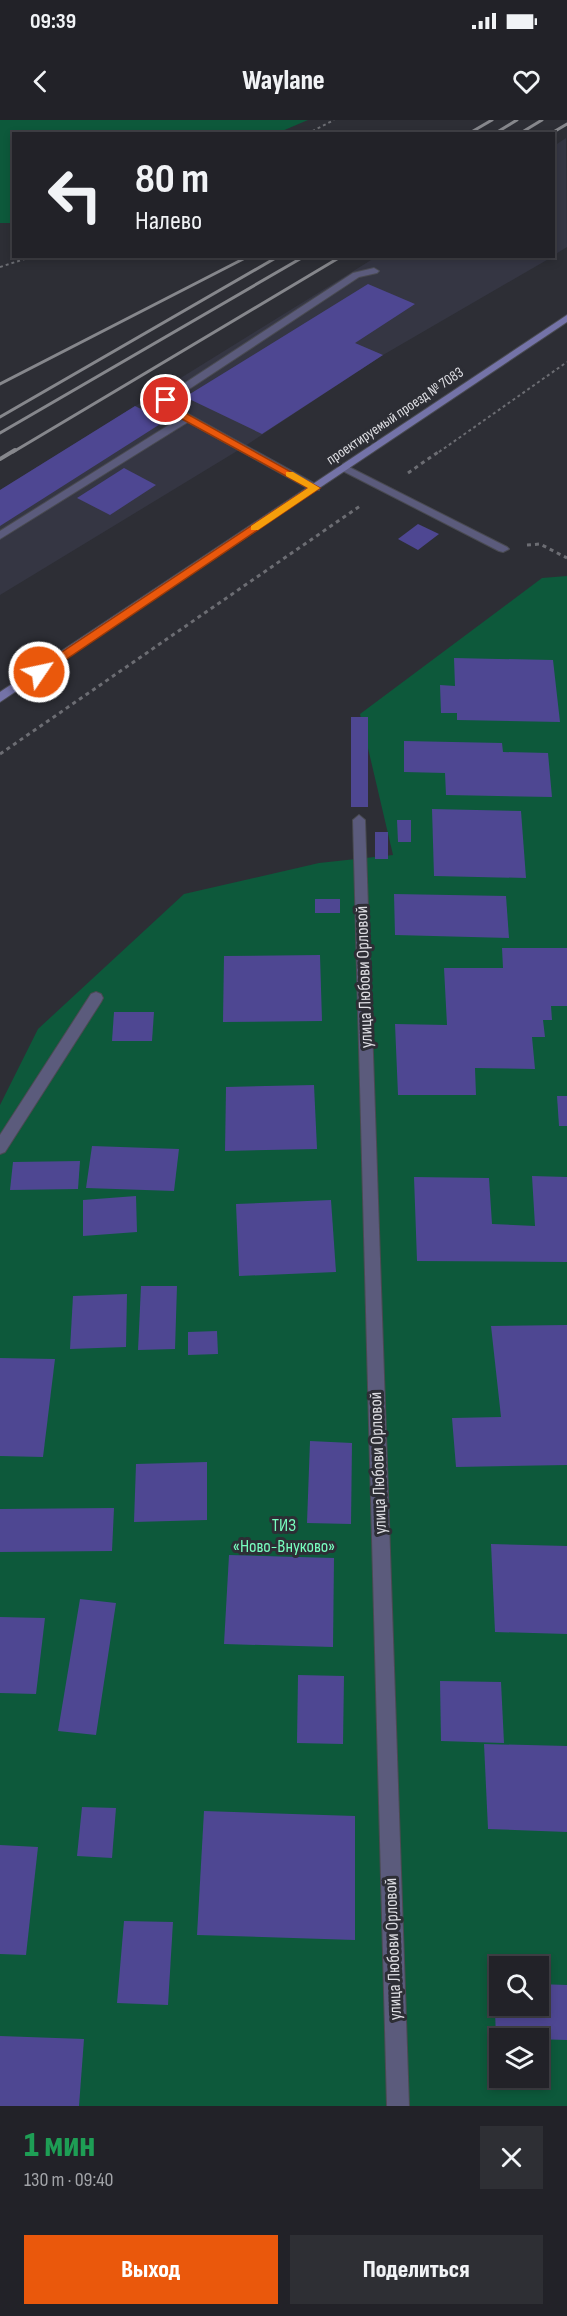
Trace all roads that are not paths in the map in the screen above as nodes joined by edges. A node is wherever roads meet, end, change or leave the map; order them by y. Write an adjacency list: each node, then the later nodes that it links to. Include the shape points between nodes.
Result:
1 (374, 271): 3 (street, via 356,275 166,400 168,406)
2 (567, 318): 4 (main road, проектируемый проезд № 7083)
3 (187, 418): 5 (street); 6 (street)
4 (345, 468): 5 (main road, проектируемый проезд № 7083); 7 (street)
5 (315, 488): 8 (main road, проектируемый проезд № 7083)
6 (0, 536)
7 (503, 549)
8 (0, 698)
9 (359, 820): 12 (street, улица Любови Орловой)
10 (96, 999): 11 (street)
11 (0, 1148)
12 (398, 2106)

